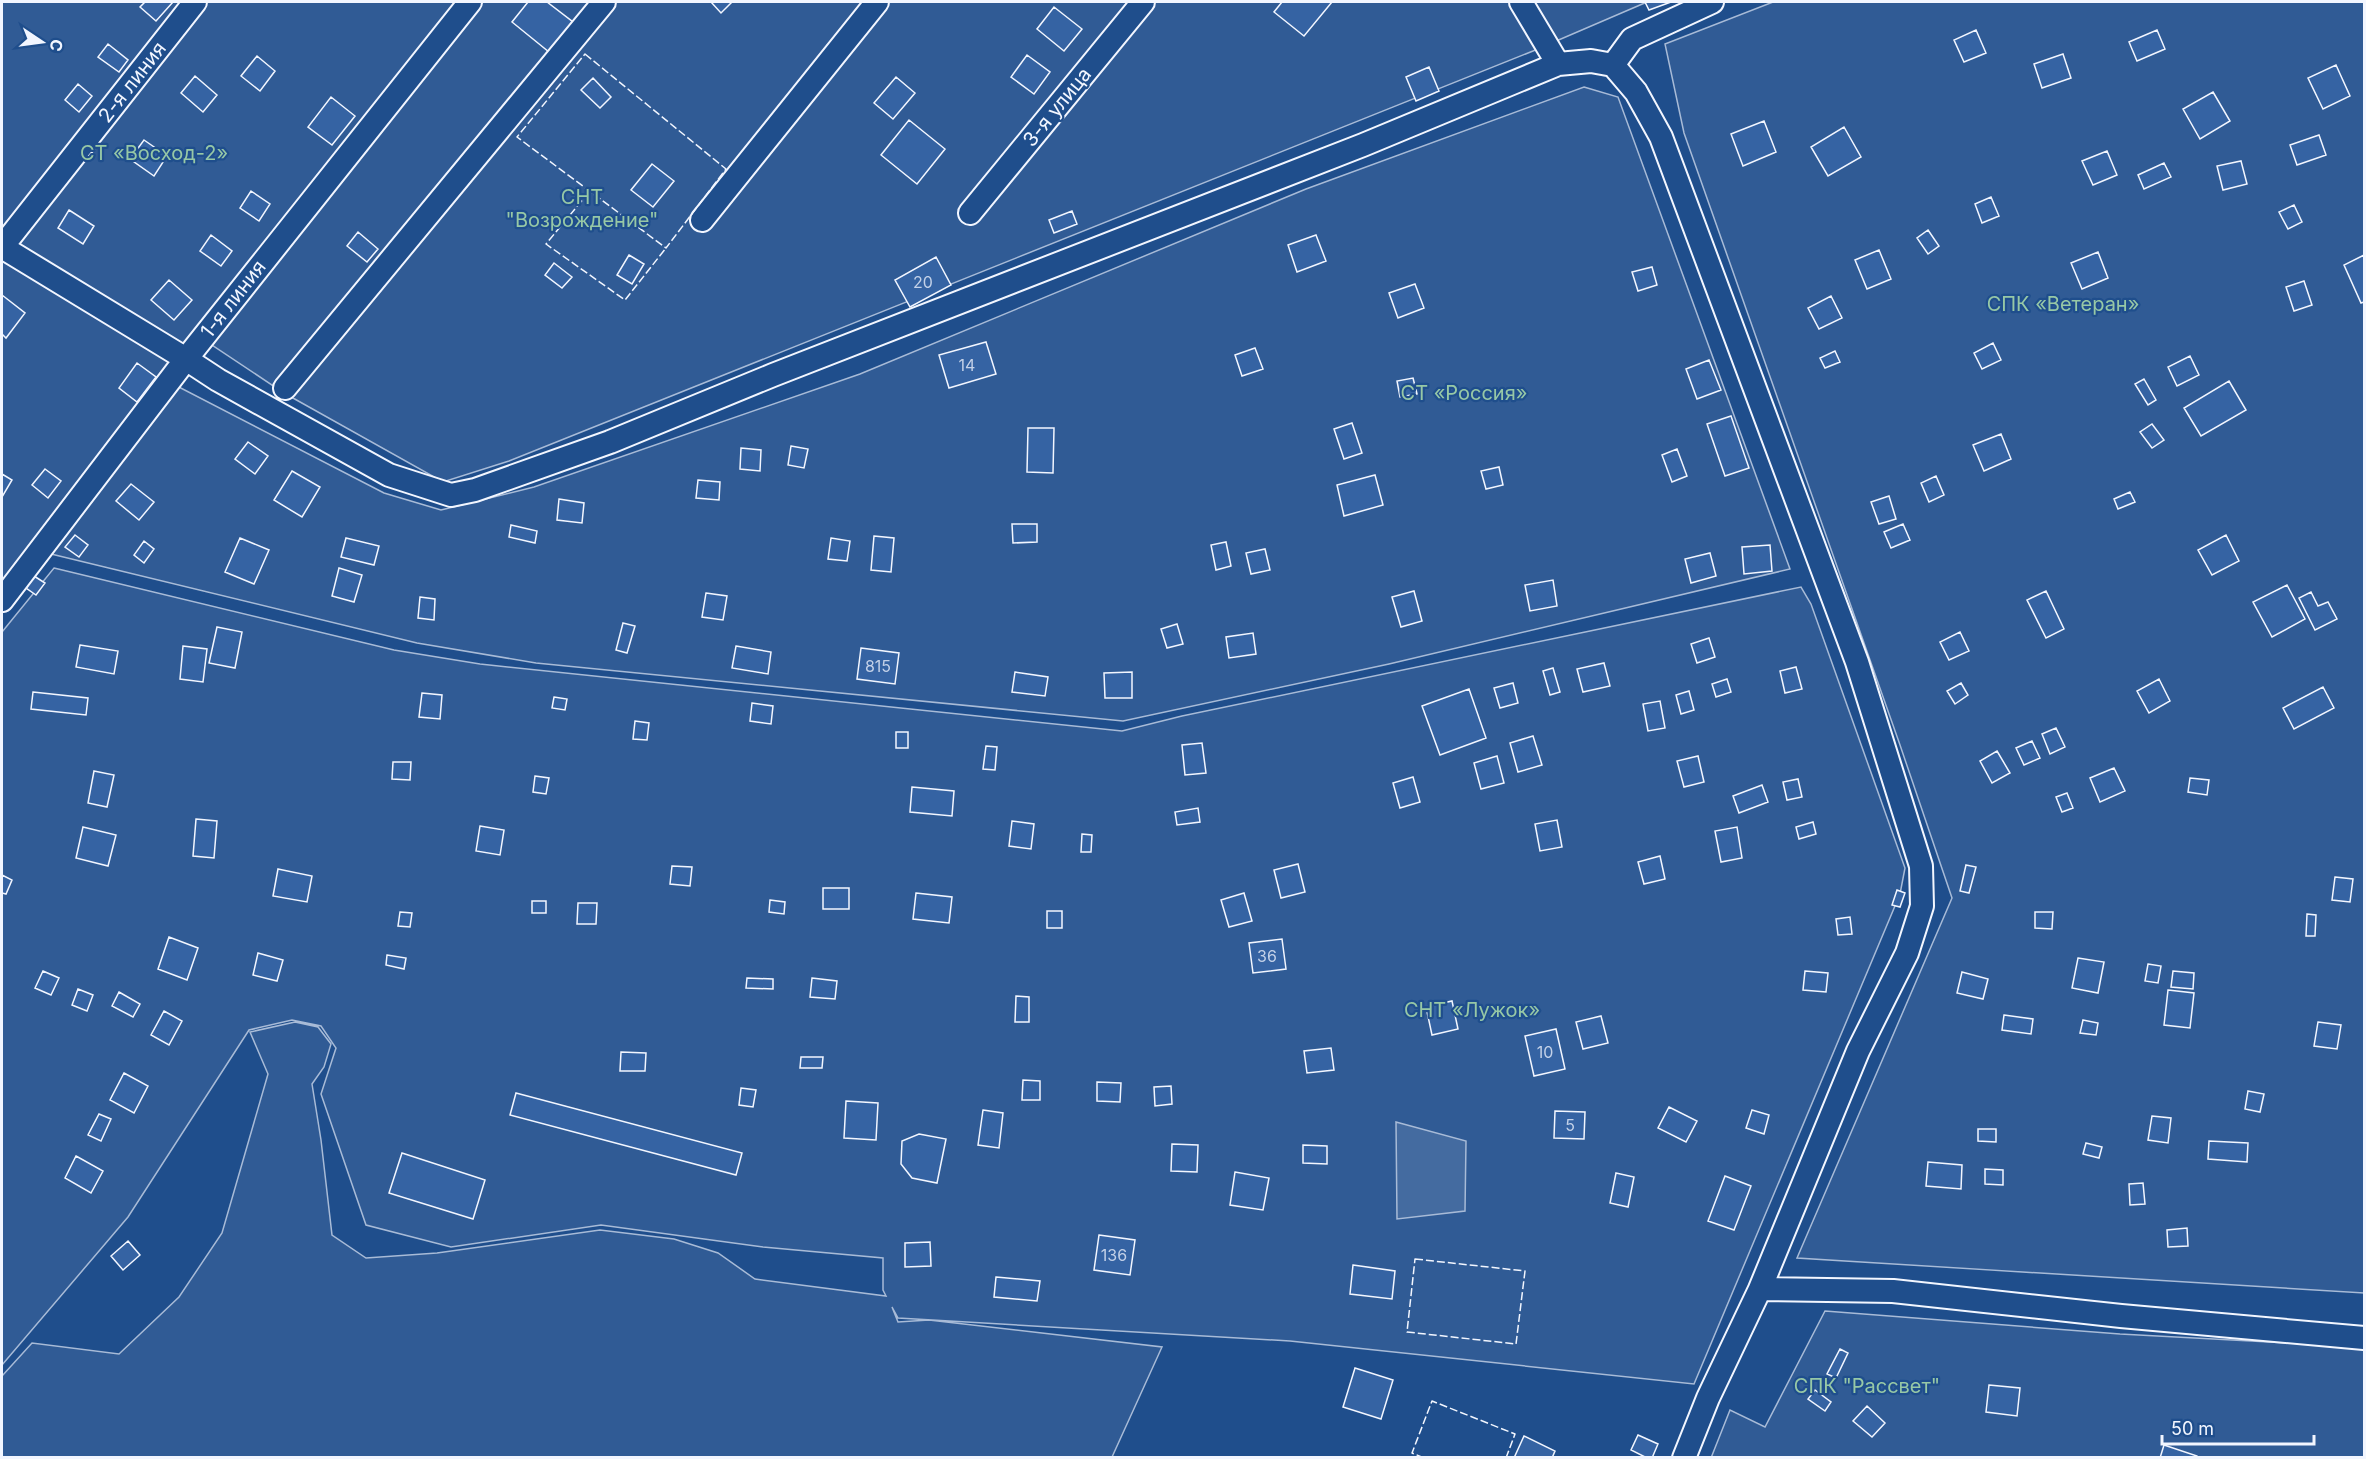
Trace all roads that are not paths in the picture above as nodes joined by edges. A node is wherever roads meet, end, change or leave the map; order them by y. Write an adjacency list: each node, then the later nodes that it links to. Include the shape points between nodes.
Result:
1 (195, 2): 12 (street, 2-я линия)
2 (470, 2): 13 (street, 1-я линия)
3 (604, 2): 14 (street)
4 (877, 2): 11 (street)
5 (1143, 2): 10 (street, 3-я улица)
6 (1521, 2): 8 (street)
7 (1712, 2): 9 (street, via 1632,39)
8 (1558, 64): 9 (street, via 1591,61); 13 (street, via 1363,145 784,370 610,442 475,490 451,495 389,476)
9 (1613, 65): 16 (street, via 1636,92 1662,137 1857,662 1921,866 1922,906 1907,952 1858,1051)
10 (970, 213)
11 (702, 220)
12 (2, 247): 13 (street)
13 (186, 359): 15 (street, 1-я линия)
14 (285, 388)
15 (2, 600)
16 (1760, 1289): 17 (street, via 1893,1291); 18 (street)
17 (2364, 1338)
18 (1684, 1458)

